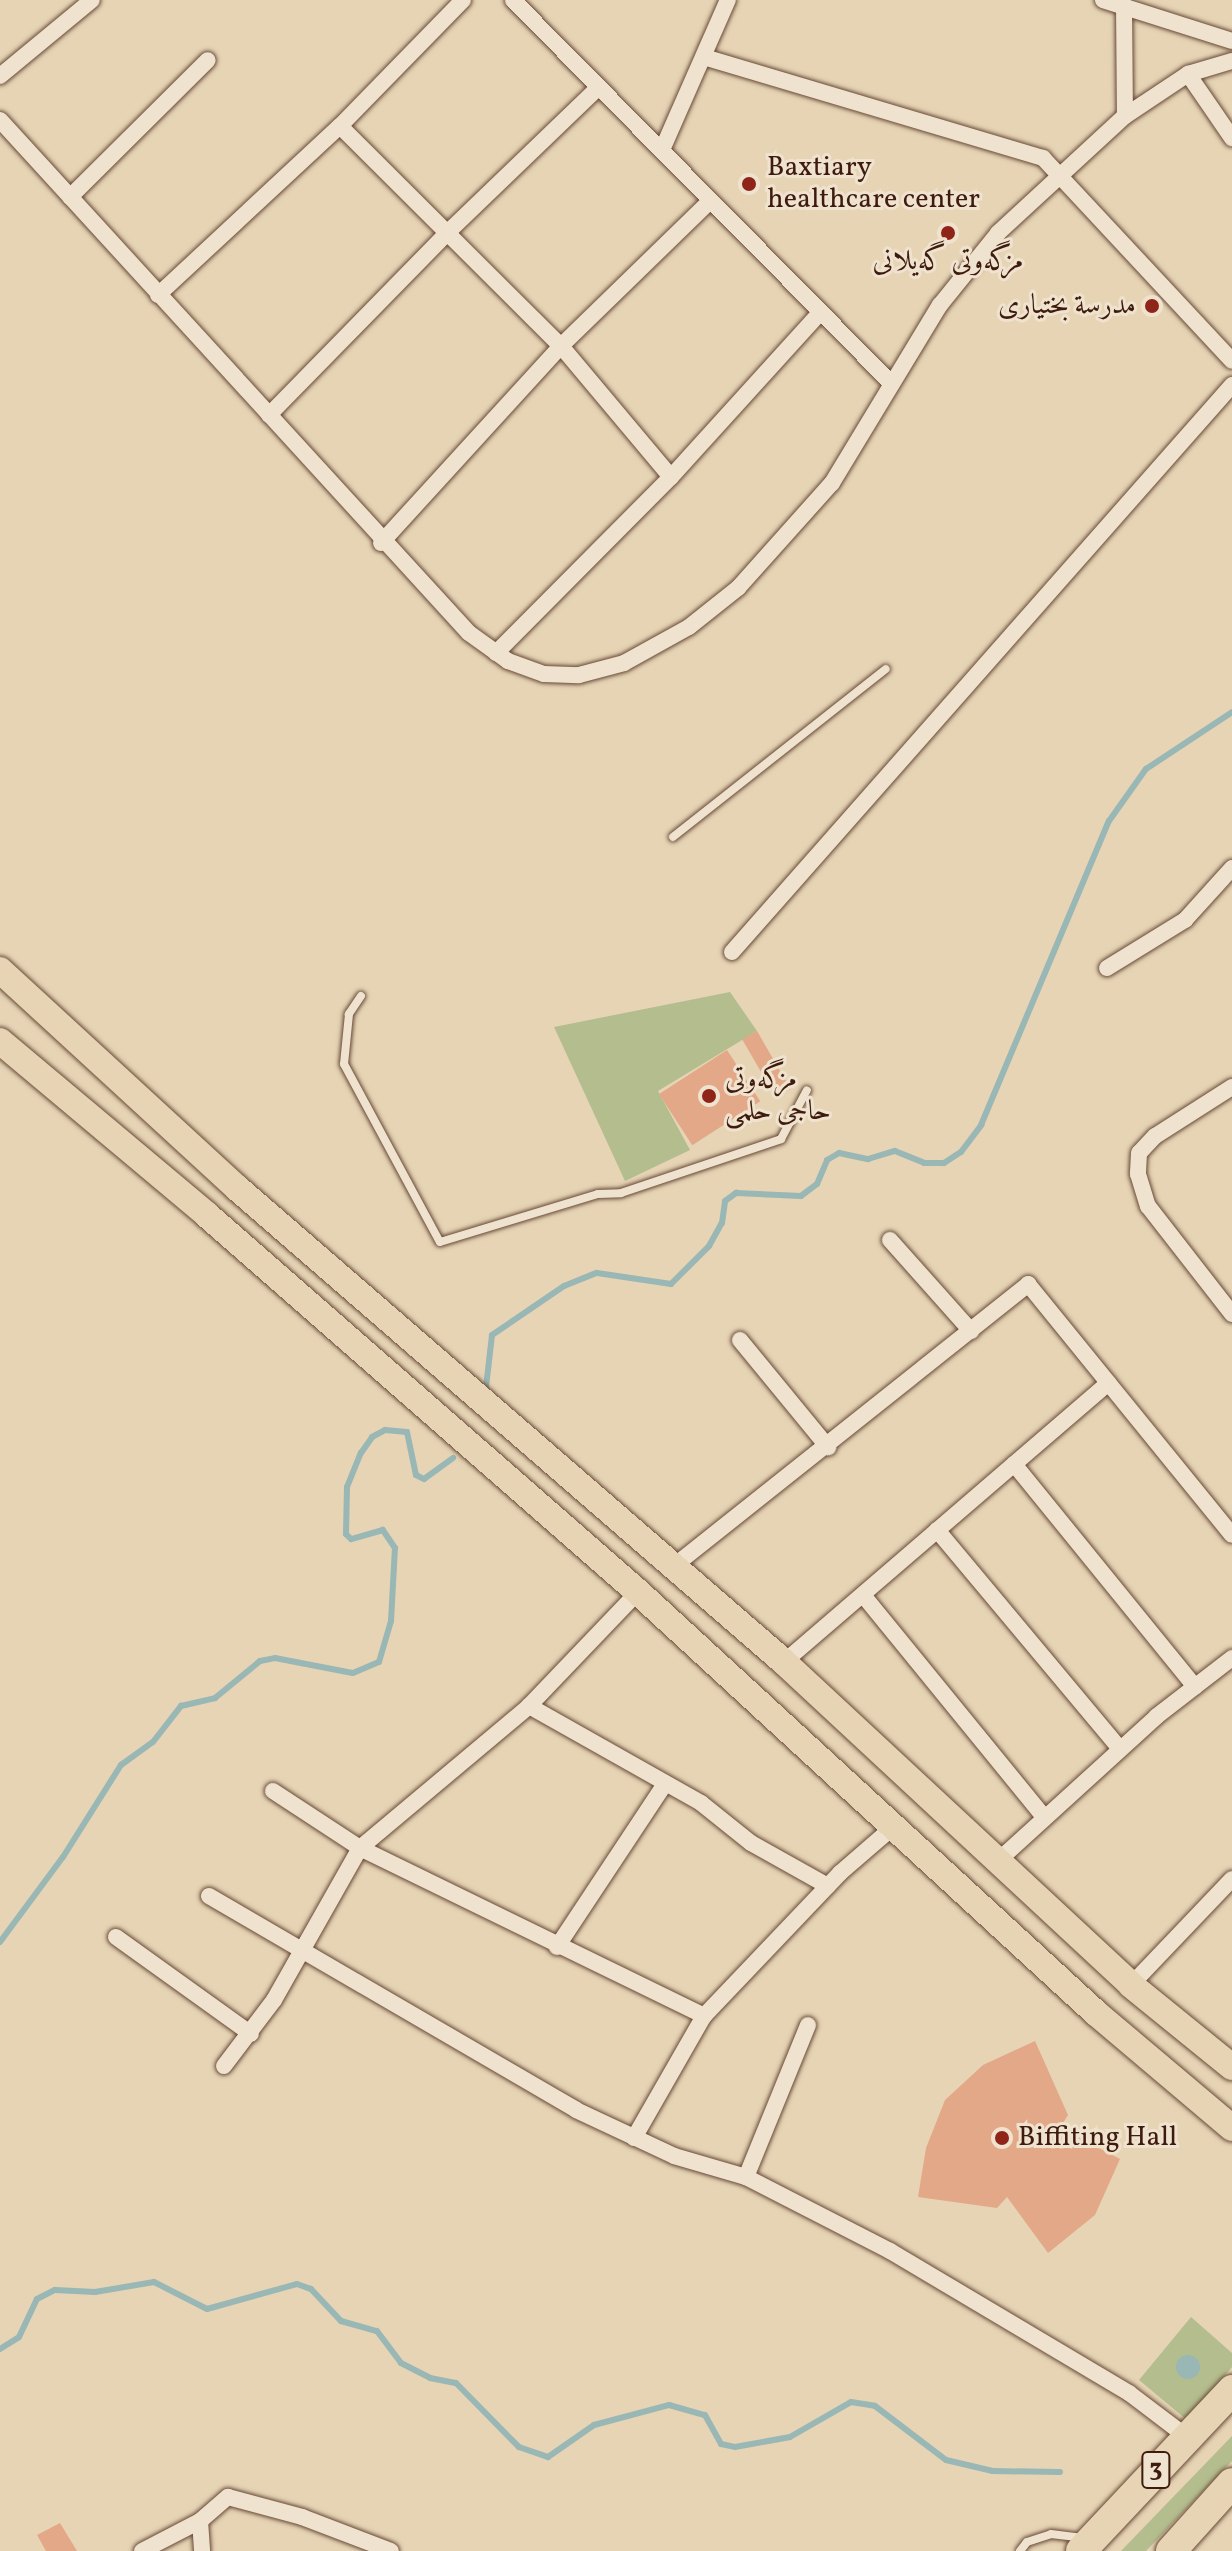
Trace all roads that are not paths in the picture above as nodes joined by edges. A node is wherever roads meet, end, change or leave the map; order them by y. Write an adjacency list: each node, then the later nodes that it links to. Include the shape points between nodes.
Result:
1 (92, 0): 12 (street)
2 (463, 0): 16 (street)
3 (513, 0): 13 (street)
4 (728, 0): 8 (street)
5 (1103, 0): 6 (street)
6 (1124, 5): 7 (street); 14 (street)
7 (1232, 41)
8 (704, 57): 18 (street); 19 (street, via 1043,158)
9 (208, 60): 20 (street)
10 (1232, 61): 11 (street)
11 (1188, 74): 14 (street); 17 (street)
12 (0, 76)
13 (598, 88): 18 (street); 22 (street)
14 (1125, 116): 19 (street)
15 (0, 120): 20 (street)
16 (340, 126): 22 (street); 23 (street)
17 (1232, 138)
18 (662, 150): 21 (street)
19 (1059, 174): 26 (street); 27 (street, via 989,245)
20 (70, 197): 23 (street)
21 (709, 202): 24 (street); 25 (street)
22 (445, 235): 25 (street); 29 (street)
23 (158, 295): 29 (street)
24 (819, 314): 27 (street); 30 (street)
25 (561, 346): 30 (street); 31 (street)
26 (1232, 361)
27 (890, 382): 32 (street, via 832,483 786,540 689,627 624,663 579,675 544,674)
28 (1232, 385): 36 (street)
29 (269, 415): 31 (street)
30 (671, 477): 32 (street)
31 (381, 543): 32 (street, via 469,633)
32 (496, 653)
33 (886, 669): 34 (lane)
34 (673, 837)
35 (1232, 868): 37 (street, via 1185,920)
36 (732, 952)
37 (1107, 968)
38 (0, 970): 43 (main road)
39 (361, 996): 42 (lane, via 349,1014 344,1064 440,1242 598,1194 621,1193 781,1139)
40 (0, 1041): 44 (main road)
41 (1232, 1087): 46 (street, via 1155,1136 1139,1153 1138,1174 1148,1206)
42 (807, 1090)
43 (237, 1188): 44 (main road); 54 (main road)
44 (207, 1215): 55 (main road)
45 (890, 1240): 47 (street)
46 (1232, 1314)
47 (971, 1331): 49 (street, via 1028,1284); 50 (street)
48 (740, 1340): 50 (street)
49 (1108, 1383): 51 (street); 53 (street)
50 (828, 1447): 54 (street)
51 (1014, 1464): 52 (street); 59 (street)
52 (937, 1530): 56 (street); 61 (street)
53 (1232, 1535)
54 (674, 1566): 58 (main road)
55 (638, 1592): 60 (street); 65 (main road)
56 (863, 1595): 58 (street); 64 (street)
57 (1232, 1658): 59 (street)
58 (784, 1662): 67 (main road)
59 (1195, 1687): 61 (street)
60 (529, 1706): 62 (street); 66 (street)
61 (1120, 1749): 64 (street)
62 (665, 1784): 69 (street, via 701,1803 751,1843); 72 (street)
63 (273, 1791): 66 (street)
64 (1044, 1817): 67 (street)
65 (892, 1828): 69 (street); 80 (main road)
66 (360, 1848): 72 (street); 73 (street)
67 (1000, 1859): 74 (main road)
68 (1232, 1879): 74 (street)
69 (828, 1886): 75 (street)
70 (209, 1896): 73 (street)
71 (116, 1937): 77 (street)
72 (557, 1947): 75 (street)
73 (302, 1952): 77 (street); 81 (street)
74 (1131, 1985): 79 (main road)
75 (704, 2016): 81 (street)
76 (808, 2025): 82 (street)
77 (251, 2034): 78 (street)
78 (224, 2066)
79 (1232, 2067)
80 (1232, 2128)
81 (634, 2138): 82 (street)
82 (746, 2177): 84 (street, via 890,2251 1017,2325 1129,2393)
83 (1232, 2390): 84 (highway, 3)
84 (1187, 2437): 88 (highway, 3)
85 (1232, 2483): 94 (highway, 3)
86 (200, 2521): 87 (street); 91 (street); 92 (street, via 228,2497 302,2517)
87 (171, 2537): 89 (street); 90 (street)
88 (1087, 2545): 93 (lane, via 1051,2534 1027,2542)
89 (142, 2551)
90 (156, 2551)
91 (202, 2551)
92 (391, 2551)
93 (1020, 2551)
94 (1171, 2551)

